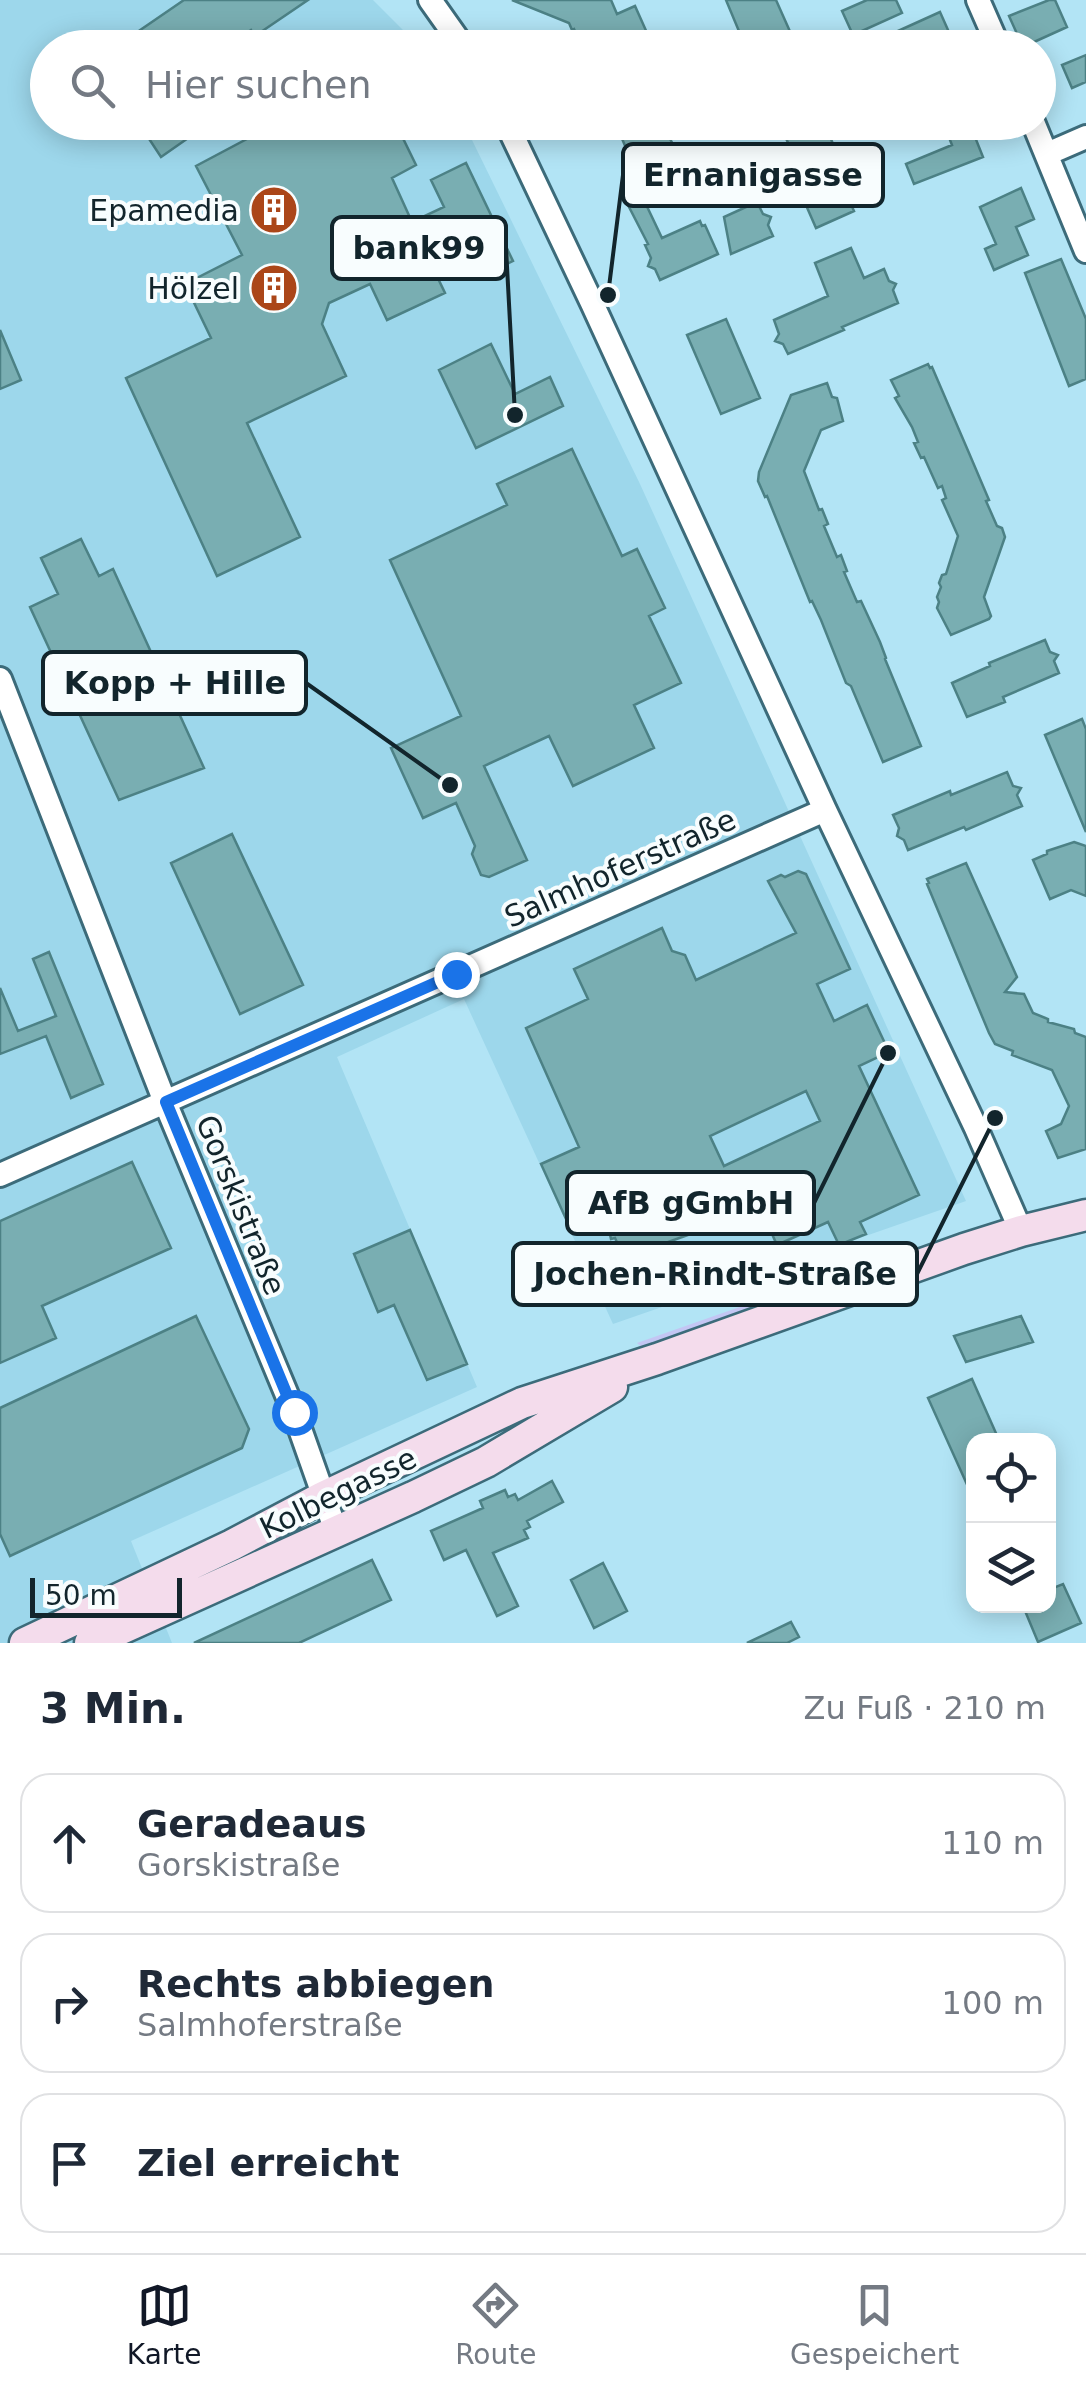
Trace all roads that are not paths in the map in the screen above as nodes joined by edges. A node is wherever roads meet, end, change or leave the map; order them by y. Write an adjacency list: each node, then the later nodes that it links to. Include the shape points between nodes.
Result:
1 (430, 0): 3 (street)
2 (978, 0): 4 (street)
3 (451, 30)
4 (991, 30)
5 (1086, 137): 8 (street)
6 (514, 140): 11 (street)
7 (1040, 140): 8 (street)
8 (1046, 154): 9 (street)
9 (1086, 251)
10 (0, 679): 12 (street, Gorskistraße)
11 (825, 810): 12 (street, Salmhoferstraße); 15 (street)
12 (166, 1102): 13 (street, Salmhoferstraße); 17 (street, Gorskistraße)
13 (0, 1175)
14 (1086, 1215): 15 (main road, Kolbegasse)
15 (1021, 1231): 16 (main road, Kolbegasse)
16 (657, 1360): 17 (main road, Kolbegasse, via 522,1404); 18 (main road, Kolbegasse, via 486,1462)
17 (324, 1497): 18 (street, Gorskistraße); 19 (main road, Kolbegasse)
18 (336, 1531): 20 (main road, Kolbegasse)
19 (25, 1643)
20 (90, 1643)

